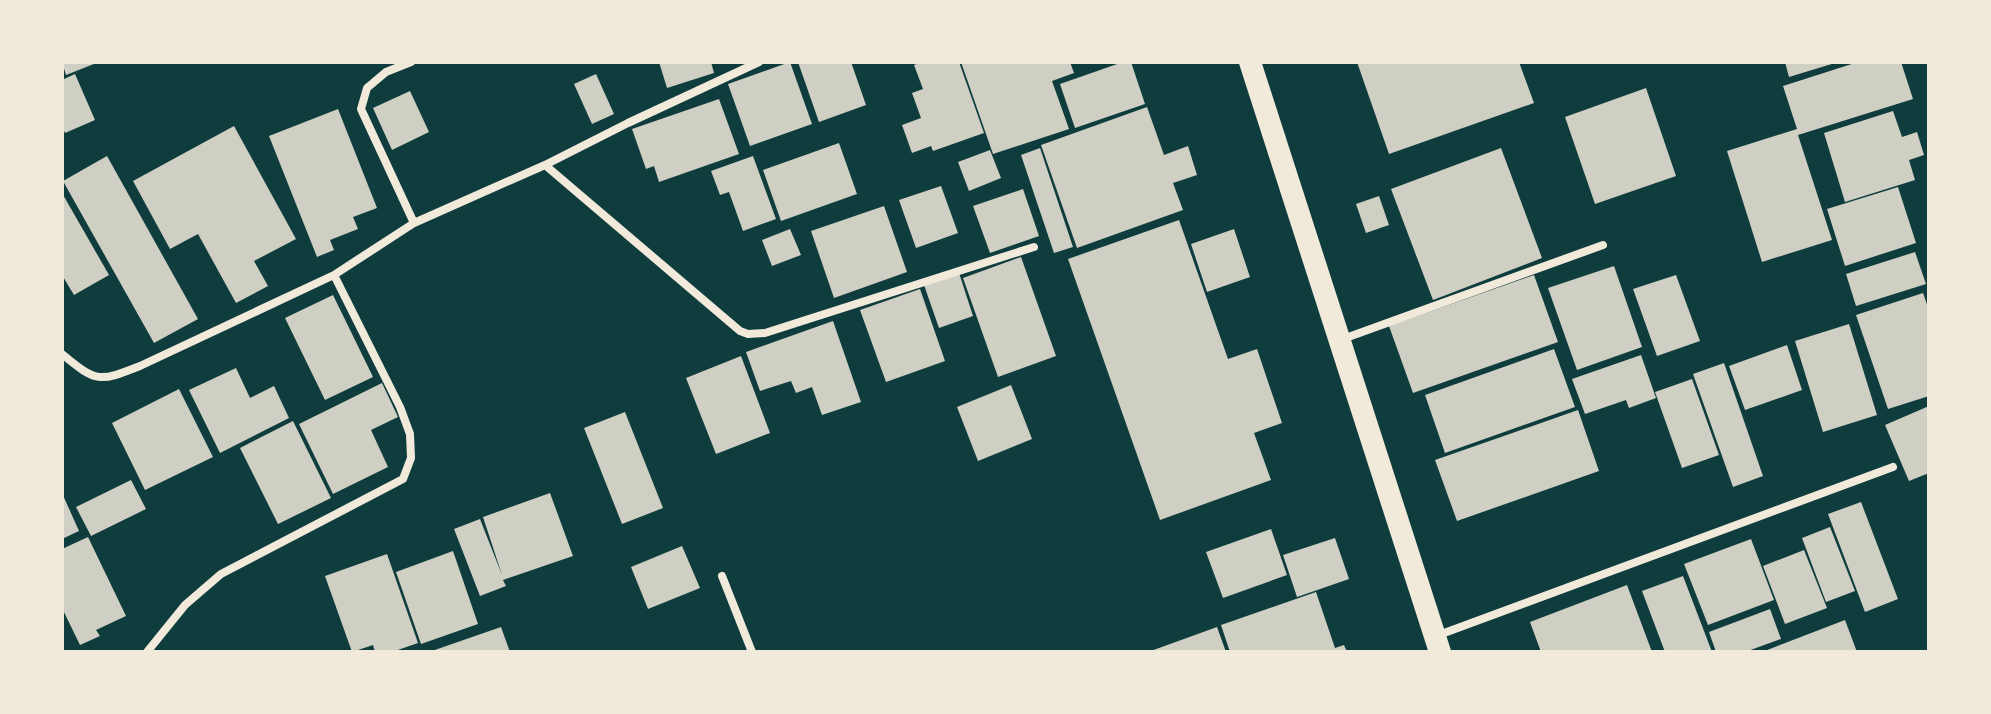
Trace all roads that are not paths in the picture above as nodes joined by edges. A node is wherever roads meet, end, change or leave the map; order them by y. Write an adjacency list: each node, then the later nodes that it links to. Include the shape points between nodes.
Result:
1 (411, 62): 5 (street, via 386,72 367,88 361,109)
2 (759, 62): 4 (street)
3 (1250, 62): 9 (highway)
4 (545, 165): 5 (street); 7 (street, via 748,334)
5 (414, 223): 8 (street)
6 (1603, 245): 9 (street)
7 (1034, 247)
8 (334, 275): 10 (street, via 111,377 92,377); 14 (street, via 410,434 411,458 403,479 221,574 185,605)
9 (1339, 340): 13 (highway)
10 (62, 354)
11 (1893, 467): 13 (street)
12 (722, 576): 15 (street)
13 (1437, 644)
14 (147, 652)
15 (752, 652)

